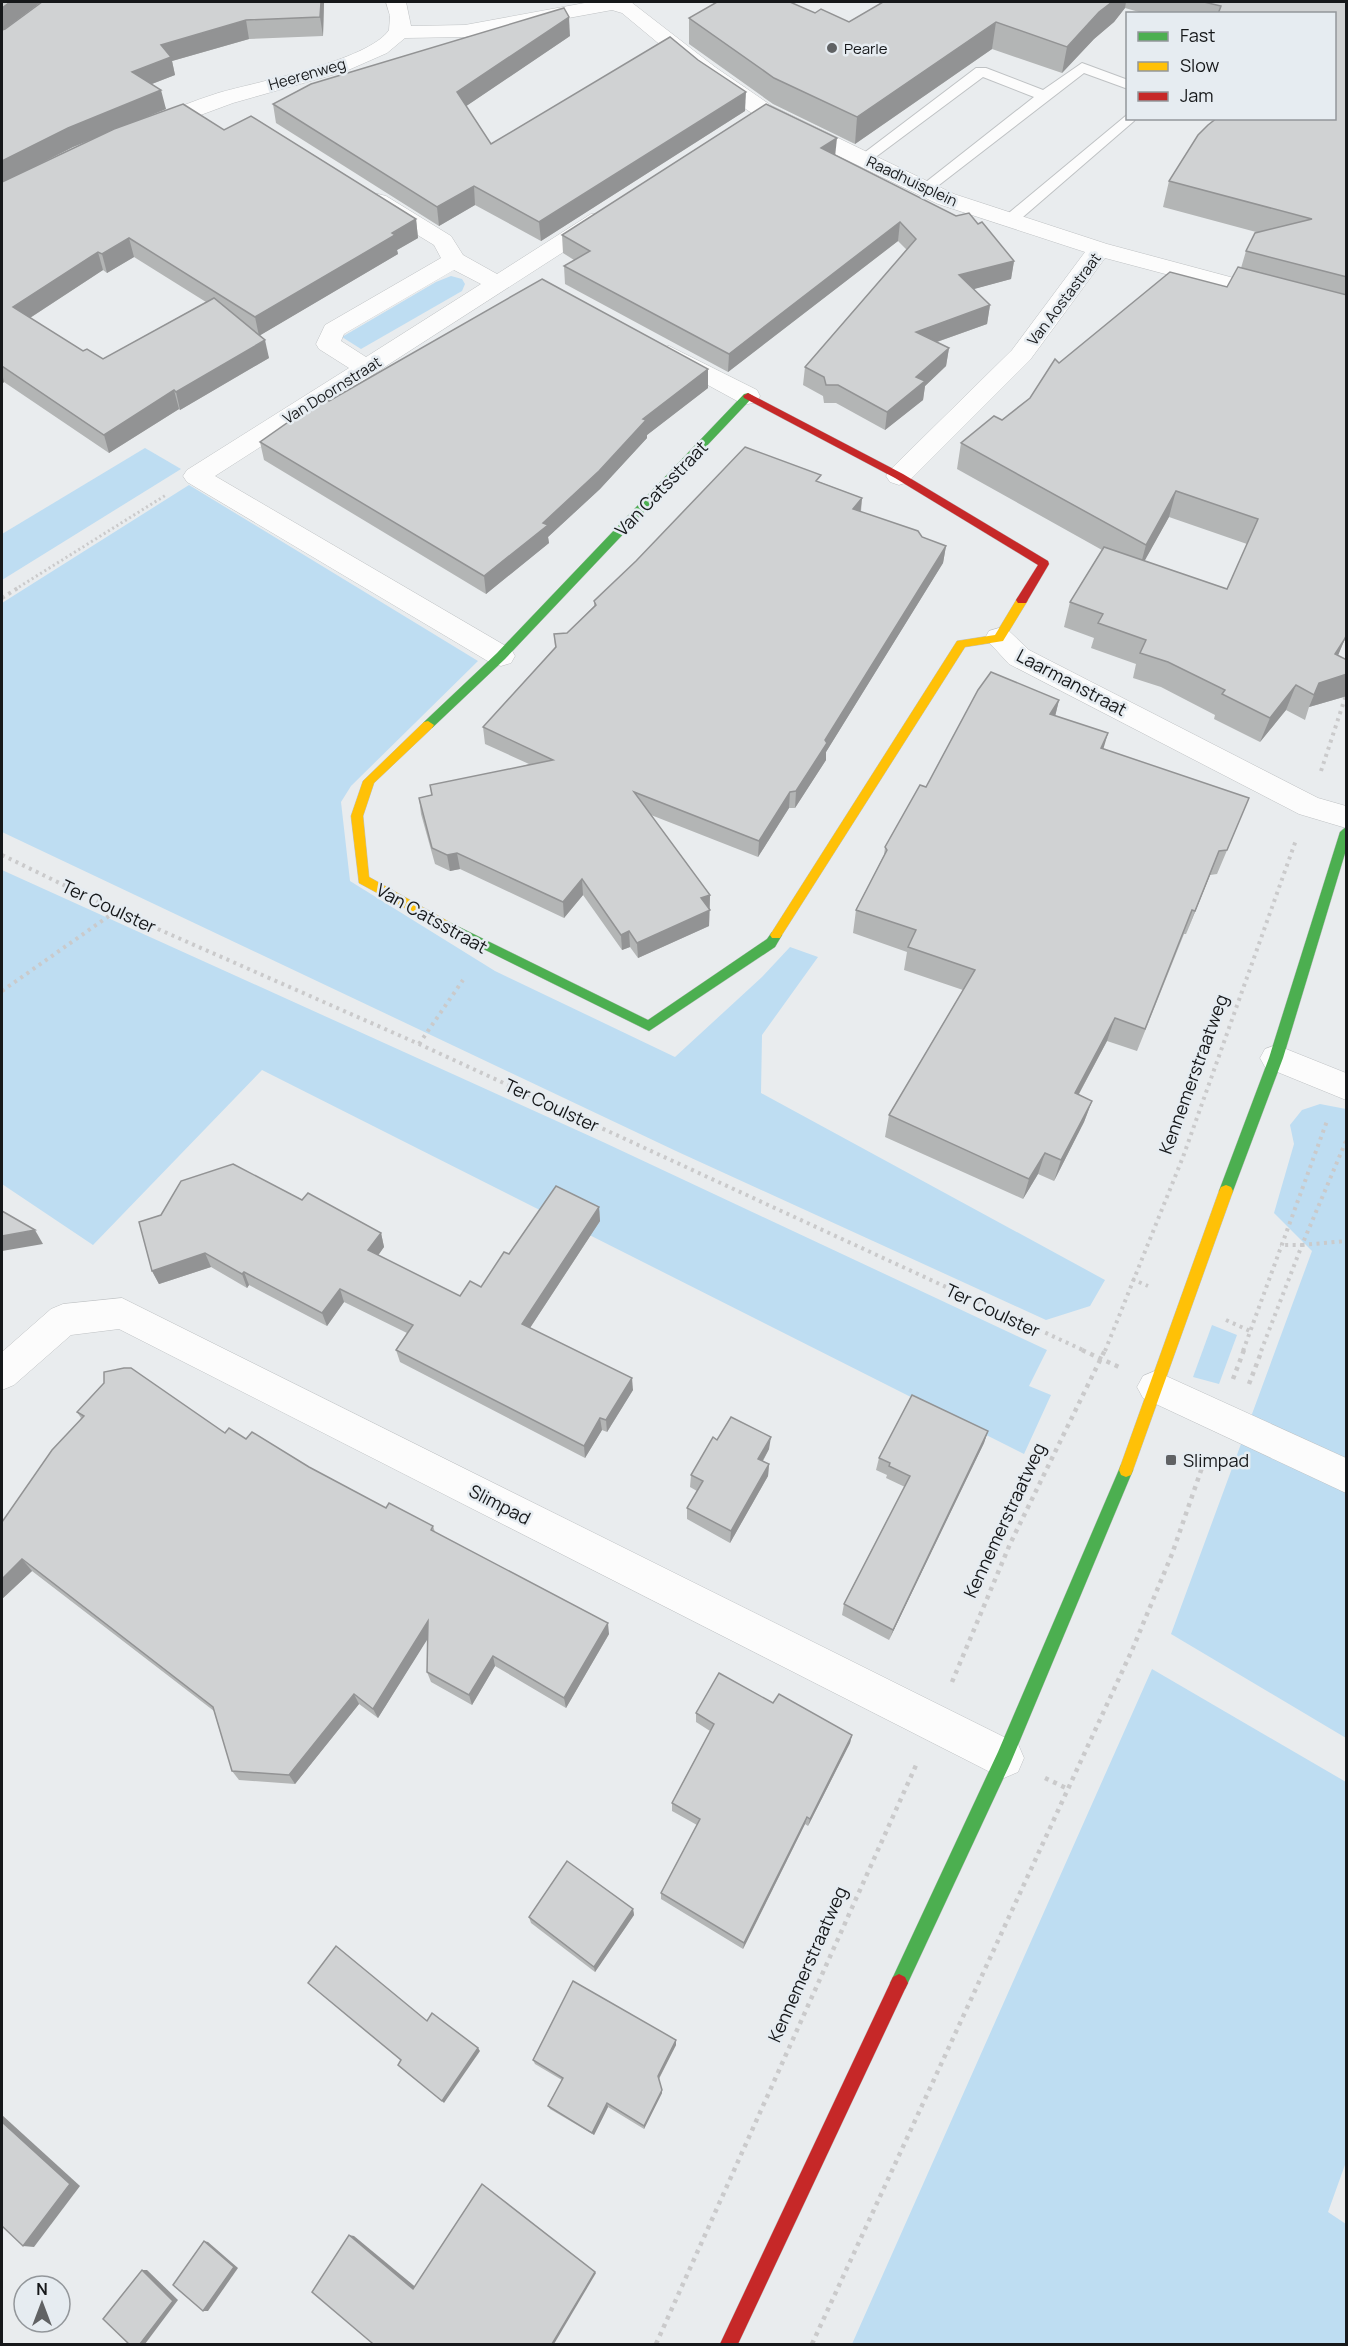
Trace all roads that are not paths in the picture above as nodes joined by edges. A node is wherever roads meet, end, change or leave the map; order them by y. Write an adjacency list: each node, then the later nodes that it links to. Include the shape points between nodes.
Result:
1 (396, 2): 3 (street, via 402,21)
2 (617, 2): 3 (street, via 465,31); 7 (street)
3 (398, 32): 6 (street, Heerenweg, via 381,48 347,63)
4 (1126, 84): 5 (lane, via 1083,67)
5 (1045, 96): 12 (lane, via 981,71); 14 (lane)
6 (223, 98): 8 (street); 11 (street, Heerenweg)
7 (764, 111): 10 (street); 12 (street, Raadhuisplein)
8 (241, 112)
9 (1127, 120): 16 (lane)
10 (744, 124)
11 (136, 132)
12 (864, 159): 14 (street, Raadhuisplein)
13 (356, 187): 18 (street, via 443,241)
14 (925, 189): 16 (street, Raadhuisplein)
15 (616, 207): 19 (street, Van Doornstraat)
16 (1010, 220): 17 (street, Raadhuisplein)
17 (1099, 249): 20 (street, Van Aostastraat); 24 (street, Van Aostastraat, via 1021,355)
18 (454, 260): 19 (street); 22 (street, via 334,330 328,345)
19 (518, 279): 22 (street, Van Doornstraat)
20 (1347, 315)
21 (654, 345): 23 (street)
22 (367, 368): 26 (street, Van Doornstraat, via 196,476)
23 (748, 396): 24 (street); 26 (street, Van Catsstraat)
24 (899, 476): 25 (street, Laarmanstraat, via 1044,564)
25 (999, 638): 26 (street, Van Catsstraat, via 960,644 771,943 649,1026 485,947 363,880 357,816 369,781); 27 (street, Laarmanstraat, via 1019,657 1309,806)
26 (501, 656)
27 (1347, 817)
28 (1347, 832): 29 (street)
29 (1276, 1058): 30 (street); 32 (street)
30 (1343, 1086)
31 (2, 1374): 34 (street, Slimpad, via 63,1320 122,1312)
32 (1155, 1387): 33 (street); 34 (street, via 1134,1450)
33 (1347, 1476)
34 (1004, 1758): 35 (street)
35 (729, 2344)

